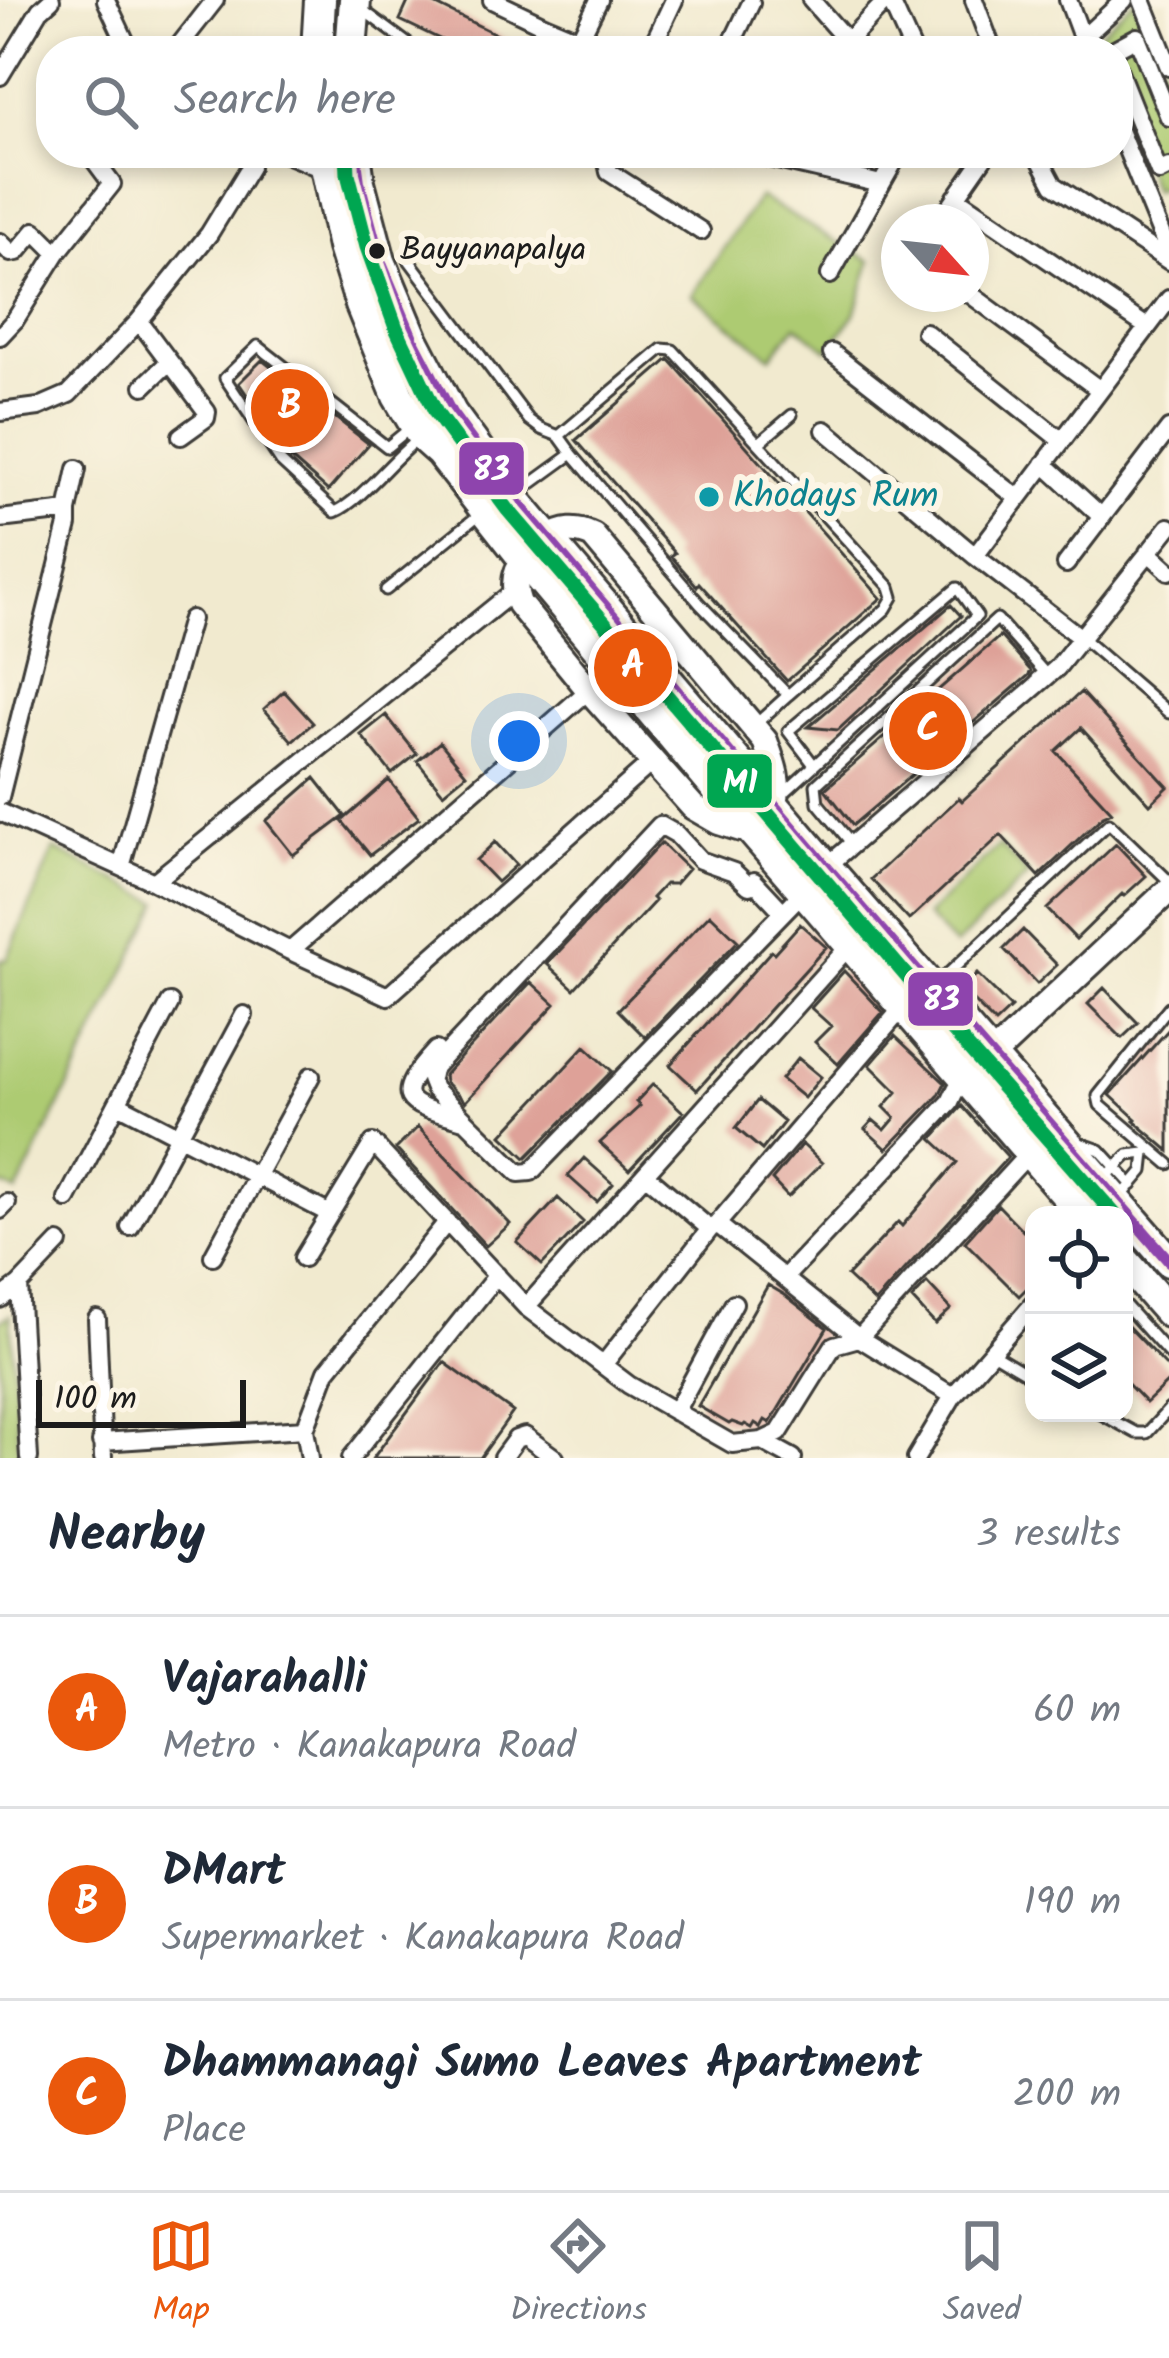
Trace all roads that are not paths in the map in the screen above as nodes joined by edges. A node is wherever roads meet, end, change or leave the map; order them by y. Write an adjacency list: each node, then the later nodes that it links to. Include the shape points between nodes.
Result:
1 (51, 0): 36 (street)
2 (106, 0): 18 (street)
3 (215, 0): 19 (street)
4 (320, 0): 20 (highway)
5 (492, 0): 16 (street)
6 (599, 0): 25 (street)
7 (674, 0): 26 (street)
8 (811, 0): 28 (street)
9 (889, 0): 29 (street); 30 (street)
10 (974, 0): 31 (street)
11 (1068, 0): 32 (street)
12 (1124, 0): 33 (street)
13 (1142, 0): 17 (street)
14 (354, 2): 21 (highway); 22 (lane)
15 (752, 4): 27 (street)
16 (544, 26): 23 (lane); 24 (street)
17 (1161, 31): 35 (street)
18 (124, 36)
19 (187, 36)
20 (318, 36)
21 (352, 36)
22 (398, 36)
23 (539, 36)
24 (569, 36)
25 (581, 36)
26 (657, 36)
27 (736, 36)
28 (836, 36)
29 (854, 36)
30 (906, 36)
31 (987, 36)
32 (1082, 36)
33 (1096, 36)
34 (1133, 39): 38 (street)
35 (1169, 67)
36 (0, 76)
37 (1133, 107): 39 (street)
38 (1169, 117)
39 (1142, 130): 40 (street); 42 (street, via 1159,172)
40 (1133, 131)
41 (1133, 166): 58 (street)
42 (1169, 167)
43 (99, 168): 57 (street, via 112,184)
44 (249, 168): 63 (street)
45 (326, 168): 74 (highway, via 361,305)
46 (357, 168): 84 (highway, via 380,261 413,340)
47 (608, 168): 55 (street)
48 (802, 168): 52 (street)
49 (890, 168): 52 (street)
50 (976, 168): 53 (street)
51 (1045, 168): 58 (street, via 1054,185)
52 (881, 184): 60 (street)
53 (956, 197): 54 (street); 64 (street)
54 (951, 204)
55 (701, 231)
56 (0, 242): 57 (street, via 17,252 35,231)
57 (57, 253): 66 (street)
58 (1169, 257)
59 (409, 260): 77 (lane, via 529,420)
60 (830, 275)
61 (1169, 298): 64 (street)
62 (989, 308): 70 (street)
63 (139, 321): 68 (street); 71 (street, via 69,394)
64 (1148, 327): 70 (street)
65 (925, 332): 78 (street)
66 (0, 336)
67 (832, 353): 83 (street)
68 (169, 362): 69 (street); 76 (street, via 206,412)
69 (144, 386)
70 (1100, 390): 78 (street)
71 (0, 412)
72 (792, 416): 79 (lane)
73 (1169, 429): 86 (street)
74 (419, 430): 74 (lane, via 335,512 281,462 225,378 258,346 387,447); 84 (highway)
75 (825, 430): 91 (street)
76 (181, 436)
77 (559, 436): 79 (lane, via 667,348); 80 (lane)
78 (1062, 441): 81 (street)
79 (759, 442): 99 (lane, via 893,597)
80 (572, 454): 84 (lane); 99 (lane)
81 (1044, 464): 83 (street); 86 (street)
82 (77, 469): 85 (street)
83 (1018, 499): 91 (street)
84 (498, 504): 89 (highway); 94 (lane)
85 (68, 511): 87 (street); 104 (street)
86 (1102, 518): 92 (street)
87 (0, 519)
88 (1169, 527): 90 (street)
89 (533, 545): 95 (street, via 517,568); 101 (street, via 559,532 593,536); 105 (highway); 107 (highway)
90 (1148, 552): 93 (street); 97 (street)
91 (975, 556): 97 (street)
92 (1066, 564)
93 (1169, 571)
94 (386, 590)
95 (514, 591): 98 (street); 111 (street)
96 (191, 619): 109 (street)
97 (1081, 638): 100 (lane); 112 (street, via 1058,668)
98 (589, 690): 102 (street); 116 (street)
99 (788, 695): 101 (lane)
100 (1169, 713)
101 (752, 727): 105 (street, via 773,764)
102 (651, 763): 107 (street, via 693,807); 116 (street, via 388,996)
103 (814, 765): 103 (lane, via 977,616 957,588 788,730); 105 (lane)
104 (0, 797)
105 (776, 801): 112 (highway)
106 (0, 812): 109 (street)
107 (755, 834): 110 (street); 112 (highway)
108 (848, 839): 108 (lane, via 1044,672 997,619 816,785 818,803); 112 (lane)
109 (121, 867): 111 (street)
110 (754, 881): 112 (street); 117 (street, via 748,886 700,860 660,825)
111 (154, 882): 116 (street)
112 (808, 883): 115 (highway); 118 (highway); 128 (street, via 540,1166 519,1174)
113 (1169, 885): 118 (lane, via 1109,824); 126 (street)
114 (1169, 902): 126 (street)
115 (851, 944): 120 (highway); 133 (street)
116 (290, 951)
117 (530, 964): 123 (street, via 512,968); 128 (street, via 432,1069 434,1088)
118 (932, 989): 126 (highway)
119 (170, 1004): 127 (street)
120 (904, 1005): 126 (highway); 141 (street)
121 (1169, 1007): 130 (lane, via 1098,1096)
122 (244, 1015): 129 (street)
123 (458, 1027)
124 (441, 1045): 128 (street, via 411,1078 410,1100)
125 (311, 1076): 134 (street)
126 (976, 1079): 131 (highway); 135 (highway); 148 (street)
127 (118, 1104): 129 (street); 136 (street)
128 (467, 1122)
129 (179, 1136): 134 (street); 140 (street)
130 (1147, 1151): 132 (lane); 135 (lane, via 1143,1171); 135 (lane, via 1128,1155)
131 (1030, 1152): 137 (highway); 157 (street)
132 (1169, 1165)
133 (646, 1175): 141 (street); 152 (street)
134 (256, 1176): 138 (street); 143 (street)
135 (1116, 1184): 145 (highway)
136 (67, 1199)
137 (1076, 1206)
138 (330, 1214): 139 (street, via 373,1143); 144 (street)
139 (448, 1222): 147 (street); 166 (street, via 327,1371)
140 (130, 1227)
141 (713, 1227): 148 (street); 160 (street)
142 (59, 1244): 149 (street)
143 (213, 1256)
144 (303, 1258)
145 (1169, 1262)
146 (1133, 1272): 153 (highway)
147 (497, 1275): 152 (street); 171 (street)
148 (785, 1277): 157 (street)
149 (19, 1285): 150 (street); 169 (street)
150 (0, 1299)
151 (734, 1303): 164 (street)
152 (526, 1307): 160 (street)
153 (1169, 1312)
154 (1025, 1314): 158 (street)
155 (1133, 1314): 159 (lane)
156 (97, 1319): 168 (street)
157 (859, 1337): 162 (street); 167 (street, via 834,1345 779,1433)
158 (992, 1353): 161 (lane); 162 (street)
159 (1169, 1354)
160 (603, 1365): 164 (street)
161 (1025, 1373)
162 (953, 1396): 175 (street)
163 (1169, 1409): 165 (lane, via 1147,1433)
164 (675, 1412): 167 (street, via 732,1444)
165 (1116, 1422)
166 (305, 1429): 168 (street); 170 (street)
167 (762, 1441): 174 (street)
168 (102, 1450)
169 (29, 1458)
170 (310, 1458)
171 (351, 1458)
172 (502, 1458): 173 (street, via 525,1436)
173 (555, 1458)
174 (793, 1458)
175 (916, 1458)

